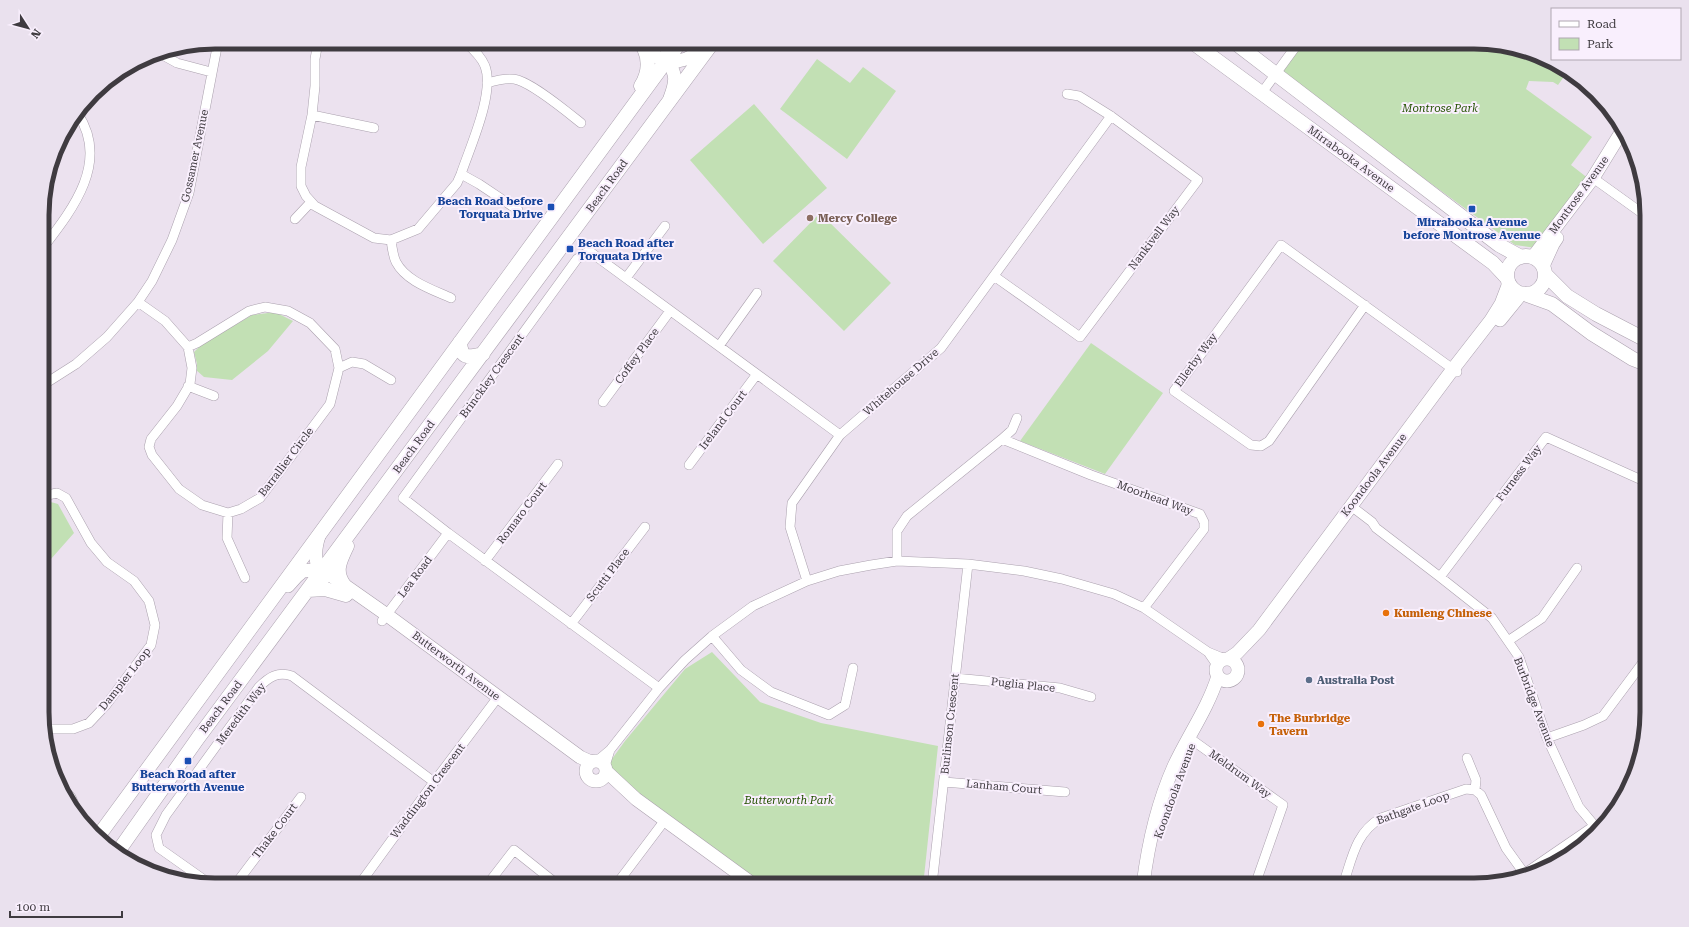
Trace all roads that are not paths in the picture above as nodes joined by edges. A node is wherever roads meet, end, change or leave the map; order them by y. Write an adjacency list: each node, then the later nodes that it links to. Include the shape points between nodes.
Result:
1 (216, 49): 14 (street, Gossamer Avenue)
2 (317, 49): 20 (street)
3 (474, 49): 16 (street, via 485,66)
4 (645, 49): 23 (main road, via 649,61 644,82)
5 (649, 49): 13 (street, via 660,59)
6 (675, 49): 13 (main road, Beach Road)
7 (701, 49): 13 (street, via 686,60)
8 (708, 49): 19 (main road, Beach Road)
9 (1201, 49): 18 (main road, Mirrabooka Avenue)
10 (1243, 49): 15 (main road, Mirrabooka Avenue)
11 (1294, 49): 15 (street)
12 (166, 57): 14 (street)
13 (667, 59): 19 (street, via 673,68 676,83); 23 (main road, Beach Road)
14 (211, 72): 44 (street, Gossamer Avenue, via 189,194 172,240)
15 (1276, 73): 18 (street); 37 (main road, Mirrabooka Avenue, via 1499,245)
16 (487, 83): 24 (street, via 501,79 518,80); 28 (street, via 484,106)
17 (1067, 94): 21 (street, Nankivell Way, via 1080,96)
18 (1261, 94): 40 (main road, Mirrabooka Avenue, via 1493,262)
19 (669, 102): 51 (main road, Beach Road)
20 (312, 115): 25 (street); 30 (street, via 300,167 301,186)
21 (1111, 116): 38 (street, Whitehouse Drive); 38 (street, Nankivell Way, via 1198,180 1080,337)
22 (80, 118): 35 (street, via 91,145 89,169 75,205)
23 (622, 121): 48 (main road, Beach Road)
24 (581, 123)
25 (374, 128)
26 (1620, 135): 29 (street, Montrose Avenue)
27 (1624, 142): 29 (street, Montrose Avenue)
28 (461, 174): 31 (street); 36 (street, via 457,183 418,229)
29 (1596, 180): 32 (street); 37 (street, Montrose Avenue)
30 (312, 202): 33 (street); 36 (street, via 374,238)
31 (518, 210)
32 (1640, 212)
33 (295, 219)
34 (665, 226): 39 (street)
35 (49, 240)
36 (391, 240): 43 (street, via 395,260 403,273)
37 (1536, 263): 40 (main road, via 1512,263 1507,273); 42 (main road, via 1542,286 1533,294); 47 (main road, Mirrabooka Avenue, via 1567,296)
38 (994, 276): 62 (street, Whitehouse Drive, via 941,348)
39 (626, 278): 46 (street, Brinckley Crescent); 72 (street, Brinckley Crescent, via 589,251 577,259 403,498)
40 (1508, 281): 42 (main road, Mirrabooka Avenue, via 1512,288); 54 (street, Koondoola Avenue, via 1497,313)
41 (757, 293): 49 (street)
42 (1524, 294): 52 (main road, Mirrabooka Avenue, via 1552,304 1591,333); 54 (street, Koondoola Avenue)
43 (451, 298)
44 (138, 302): 50 (street, via 165,321); 57 (street, Gossamer Avenue, via 107,337 76,364)
45 (1365, 305): 45 (street, Ellerby Way, via 1269,441 1261,446 1251,445 1174,391 1281,245); 54 (street, Ellerby Way)
46 (670, 311): 49 (street, Brinckley Crescent); 60 (street, Coffey Place)
47 (1640, 337)
48 (460, 342): 51 (main road, via 463,354 468,357); 73 (main road, Beach Road)
49 (719, 346): 55 (street, Brinckley Crescent)
50 (188, 347): 53 (street, Barrallier Circle, via 249,311 266,307 288,311 310,323 335,349); 58 (street, via 192,368)
51 (483, 354): 71 (main road, Beach Road)
52 (1640, 362)
53 (339, 368): 56 (street, via 352,362 364,364); 69 (street, Barrallier Circle, via 330,404 260,498)
54 (1455, 371): 68 (street, Koondoola Avenue)
55 (757, 374): 62 (street, Brinckley Crescent); 65 (street, Ireland Court)
56 (391, 380)
57 (49, 381)
58 (188, 386): 59 (street); 69 (street, via 149,447 152,455 179,489 202,505)
59 (214, 396)
60 (603, 402)
61 (1017, 418): 63 (street, via 1012,430)
62 (840, 435): 81 (street, Whitehouse Drive, via 792,503 790,526)
63 (1002, 439): 75 (street, via 907,516 897,531); 85 (street, Moorhead Way, via 1091,475 1200,514 1204,529)
64 (558, 464): 74 (street, Romaro Court)
65 (689, 465)
66 (1640, 479): 79 (street, Furness Way, via 1546,437)
67 (49, 495): 97 (street, Dampier Loop, via 57,493 66,498 91,542 106,562 134,581 149,601 154,625 151,645 106,705 89,723 73,729)
68 (1352, 510): 79 (street, Burbridge Avenue, via 1368,527 1376,528); 91 (street, Koondoola Avenue, via 1252,650)
69 (228, 513): 80 (street, via 227,538)
70 (644, 526): 87 (street, Scutti Place)
71 (355, 528): 78 (main road, Beach Road); 83 (main road, via 338,572)
72 (448, 533): 74 (street, Brinckley Crescent); 86 (street, Lea Road)
73 (320, 534): 78 (street, via 316,545 316,558); 84 (main road, Beach Road)
74 (485, 561): 87 (street, Brinckley Crescent)
75 (897, 561): 76 (street); 81 (street, via 839,571)
76 (968, 564): 85 (street, via 1062,579 1114,594); 93 (street, Burlinson Crescent)
77 (1578, 568): 89 (street, via 1542,618)
78 (321, 573): 82 (main road, Beach Road); 83 (street, Butterworth Avenue, via 330,575); 84 (street, Butterworth Avenue, via 303,571 280,597)
79 (1440, 577): 89 (street, Burbridge Avenue, via 1492,618)
80 (245, 578)
81 (807, 581): 88 (street, via 753,606)
82 (308, 590): 83 (main road); 111 (main road, Beach Road)
83 (345, 590): 86 (street, Butterworth Avenue)
84 (265, 608): 109 (main road, Beach Road)
85 (1144, 608): 91 (street, via 1208,652)
86 (384, 618): 96 (street, Butterworth Avenue)
87 (571, 624): 94 (street, Brinckley Crescent)
88 (712, 636): 92 (street, via 741,670 771,692 829,715 845,705); 94 (street)
89 (1508, 641): 98 (street, Burbridge Avenue, via 1519,657)
90 (1640, 666): 98 (street, via 1603,716)
91 (1225, 667): 99 (street, Koondoola Avenue)
92 (854, 668)
93 (955, 678): 95 (street, Puglia Place, via 1060,688); 103 (street, Burlinson Crescent)
94 (659, 688): 101 (street)
95 (1091, 697)
96 (496, 701): 101 (street, Butterworth Avenue); 102 (street, Waddington Crescent)
97 (50, 730)
98 (1547, 738): 108 (street, Burbridge Avenue, via 1579,807)
99 (1190, 739): 123 (street, Koondoola Avenue, via 1173,768 1162,799 1152,831); 124 (street, Koondoola Avenue, via 1152,858); 125 (street, Meldrum Way, via 1282,805)
100 (1467, 758): 104 (street, via 1476,780)
101 (598, 769): 107 (street, Butterworth Avenue)
102 (434, 782): 114 (street, Meredith Way, via 292,676 280,673 274,675 259,687 166,815 156,835 159,848); 116 (street, Waddington Crescent)
103 (944, 782): 105 (street, Lanham Court); 122 (street, Burlinson Crescent)
104 (1475, 790): 113 (street, via 1481,795); 126 (street, Bathgate Loop, via 1466,789 1373,823 1358,842)
105 (1065, 792)
106 (301, 797): 115 (street, Thake Court)
107 (662, 823): 119 (street); 120 (street, Butterworth Avenue); 121 (street, Butterworth Avenue)
108 (1594, 826)
109 (101, 832)
110 (1587, 834): 112 (street)
111 (120, 848)
112 (1538, 865)
113 (1519, 872)
114 (201, 878)
115 (240, 878)
116 (364, 878)
117 (492, 878): 118 (street, via 514,850)
118 (549, 878)
119 (621, 878)
120 (731, 878)
121 (744, 878)
122 (933, 878)
123 (1143, 878)
124 (1149, 878)
125 (1257, 878)
126 (1345, 878)

